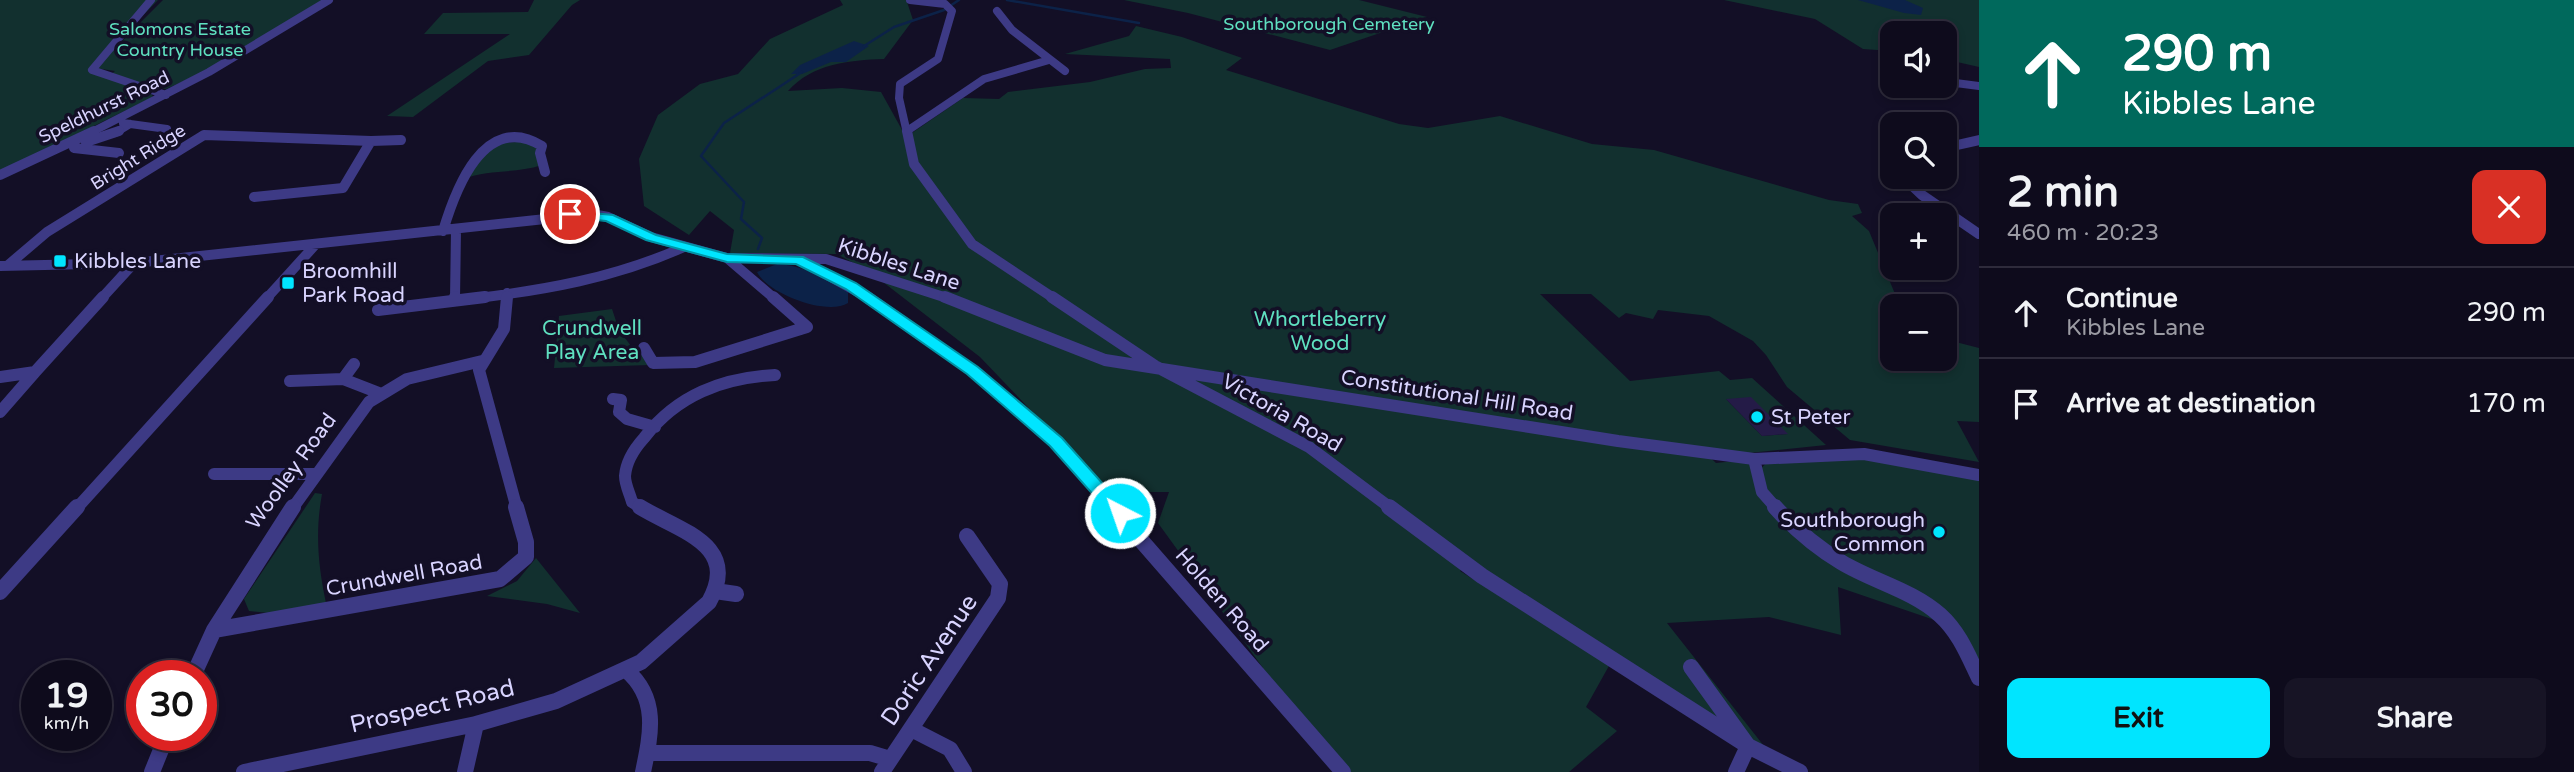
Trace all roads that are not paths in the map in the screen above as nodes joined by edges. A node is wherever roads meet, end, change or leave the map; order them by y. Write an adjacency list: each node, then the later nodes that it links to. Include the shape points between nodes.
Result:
1 (151, 0): 9 (street, via 92,70)
2 (329, 0): 9 (street, Speldhurst Road)
3 (910, 0): 13 (street, Victoria Road, via 945,4 952,11 938,59 900,84)
4 (996, 11): 5 (street)
5 (1049, 60): 6 (street); 13 (street, via 984,79)
6 (1065, 71)
7 (1957, 86): 8 (street)
8 (1979, 86)
9 (166, 94): 10 (street, Speldhurst Road)
10 (112, 122): 11 (street); 23 (street, Speldhurst Road)
11 (130, 124): 12 (street); 19 (street)
12 (167, 129)
13 (907, 131): 43 (street, Victoria Road, via 914,164 972,244)
14 (401, 140): 17 (street)
15 (1979, 140): 18 (street)
16 (304, 141): 17 (street); 35 (street, Bright Ridge, via 204,135 47,232)
17 (371, 141): 25 (street, via 343,188)
18 (1957, 145)
19 (70, 148): 20 (street); 21 (street)
20 (119, 153)
21 (49, 157)
22 (545, 172): 27 (street, via 542,146 536,141 512,138 487,146 477,154 458,188)
23 (0, 175)
24 (1916, 189): 28 (street)
25 (254, 197)
26 (456, 230): 27 (street, Kibbles Lane); 30 (street, Kibbles Lane, via 592,214); 38 (street)
27 (443, 231): 29 (street, Kibbles Lane)
28 (1979, 234)
29 (316, 244): 34 (street, Kibbles Lane); 59 (street)
30 (684, 247): 31 (street, Kibbles Lane); 37 (street, via 610,275)
31 (727, 258): 32 (street, Kibbles Lane); 36 (street)
32 (777, 260): 33 (street, Kibbles Lane); 36 (street)
33 (799, 260): 43 (street, Kibbles Lane, via 826,259 942,296 1105,360); 78 (street, Holden Road, via 851,286 973,370 1056,442)
34 (134, 263): 35 (street, Kibbles Lane); 44 (street)
35 (4, 266)
36 (745, 272): 40 (street, via 807,327 695,362 653,363)
37 (507, 293): 38 (street); 41 (street, via 504,329)
38 (455, 300): 39 (street)
39 (378, 310)
40 (644, 348)
41 (482, 361): 49 (street, Woolley Road, via 407,379); 61 (street, Crundwell Road, via 480,376 526,542 526,557 519,566 500,579)
42 (354, 364): 47 (street)
43 (1155, 366): 53 (street, Constitutional Hill Road, via 1481,421); 68 (street, Victoria Road, via 1309,447 1482,576)
44 (35, 372): 46 (street); 51 (street)
45 (775, 375): 52 (street, via 760,375 687,397)
46 (0, 377)
47 (343, 379): 48 (street); 49 (street)
48 (290, 381)
49 (379, 393): 55 (street, Woolley Road)
50 (613, 399): 52 (street, via 621,400 619,412 626,419)
51 (0, 412)
52 (655, 427): 58 (street, via 635,450 625,477 632,502 704,541 718,562)
53 (1754, 459): 56 (street, Constitutional Hill Road, via 1864,454); 65 (street, via 1762,492 1792,526 1842,562 1940,615 1959,636)
54 (214, 474): 55 (street)
55 (317, 474): 61 (street, Woolley Road)
56 (1979, 475)
57 (967, 536): 67 (street, Doric Avenue, via 1000,584 998,598)
58 (715, 591): 60 (street); 64 (street, Prospect Road, via 697,615)
59 (0, 592)
60 (736, 594)
61 (214, 630): 62 (street, Woolley Road)
62 (200, 660)
63 (1691, 667): 68 (street)
64 (626, 670): 66 (street, Prospect Road, via 555,701); 70 (street, via 642,680 651,701)
65 (1979, 678)
66 (476, 724): 72 (street, Prospect Road); 75 (street)
67 (911, 729): 71 (street, Doric Avenue); 77 (street, via 950,748 959,756)
68 (1748, 746): 79 (street); 80 (street, Victoria Road)
69 (161, 751): 73 (street)
70 (647, 753): 71 (street, via 870,753); 76 (street)
71 (886, 766)
72 (289, 767): 74 (street, Prospect Road)
73 (152, 772)
74 (244, 772)
75 (465, 772)
76 (643, 772)
77 (964, 772)
78 (1343, 772)
79 (1736, 772)
80 (1800, 772)

